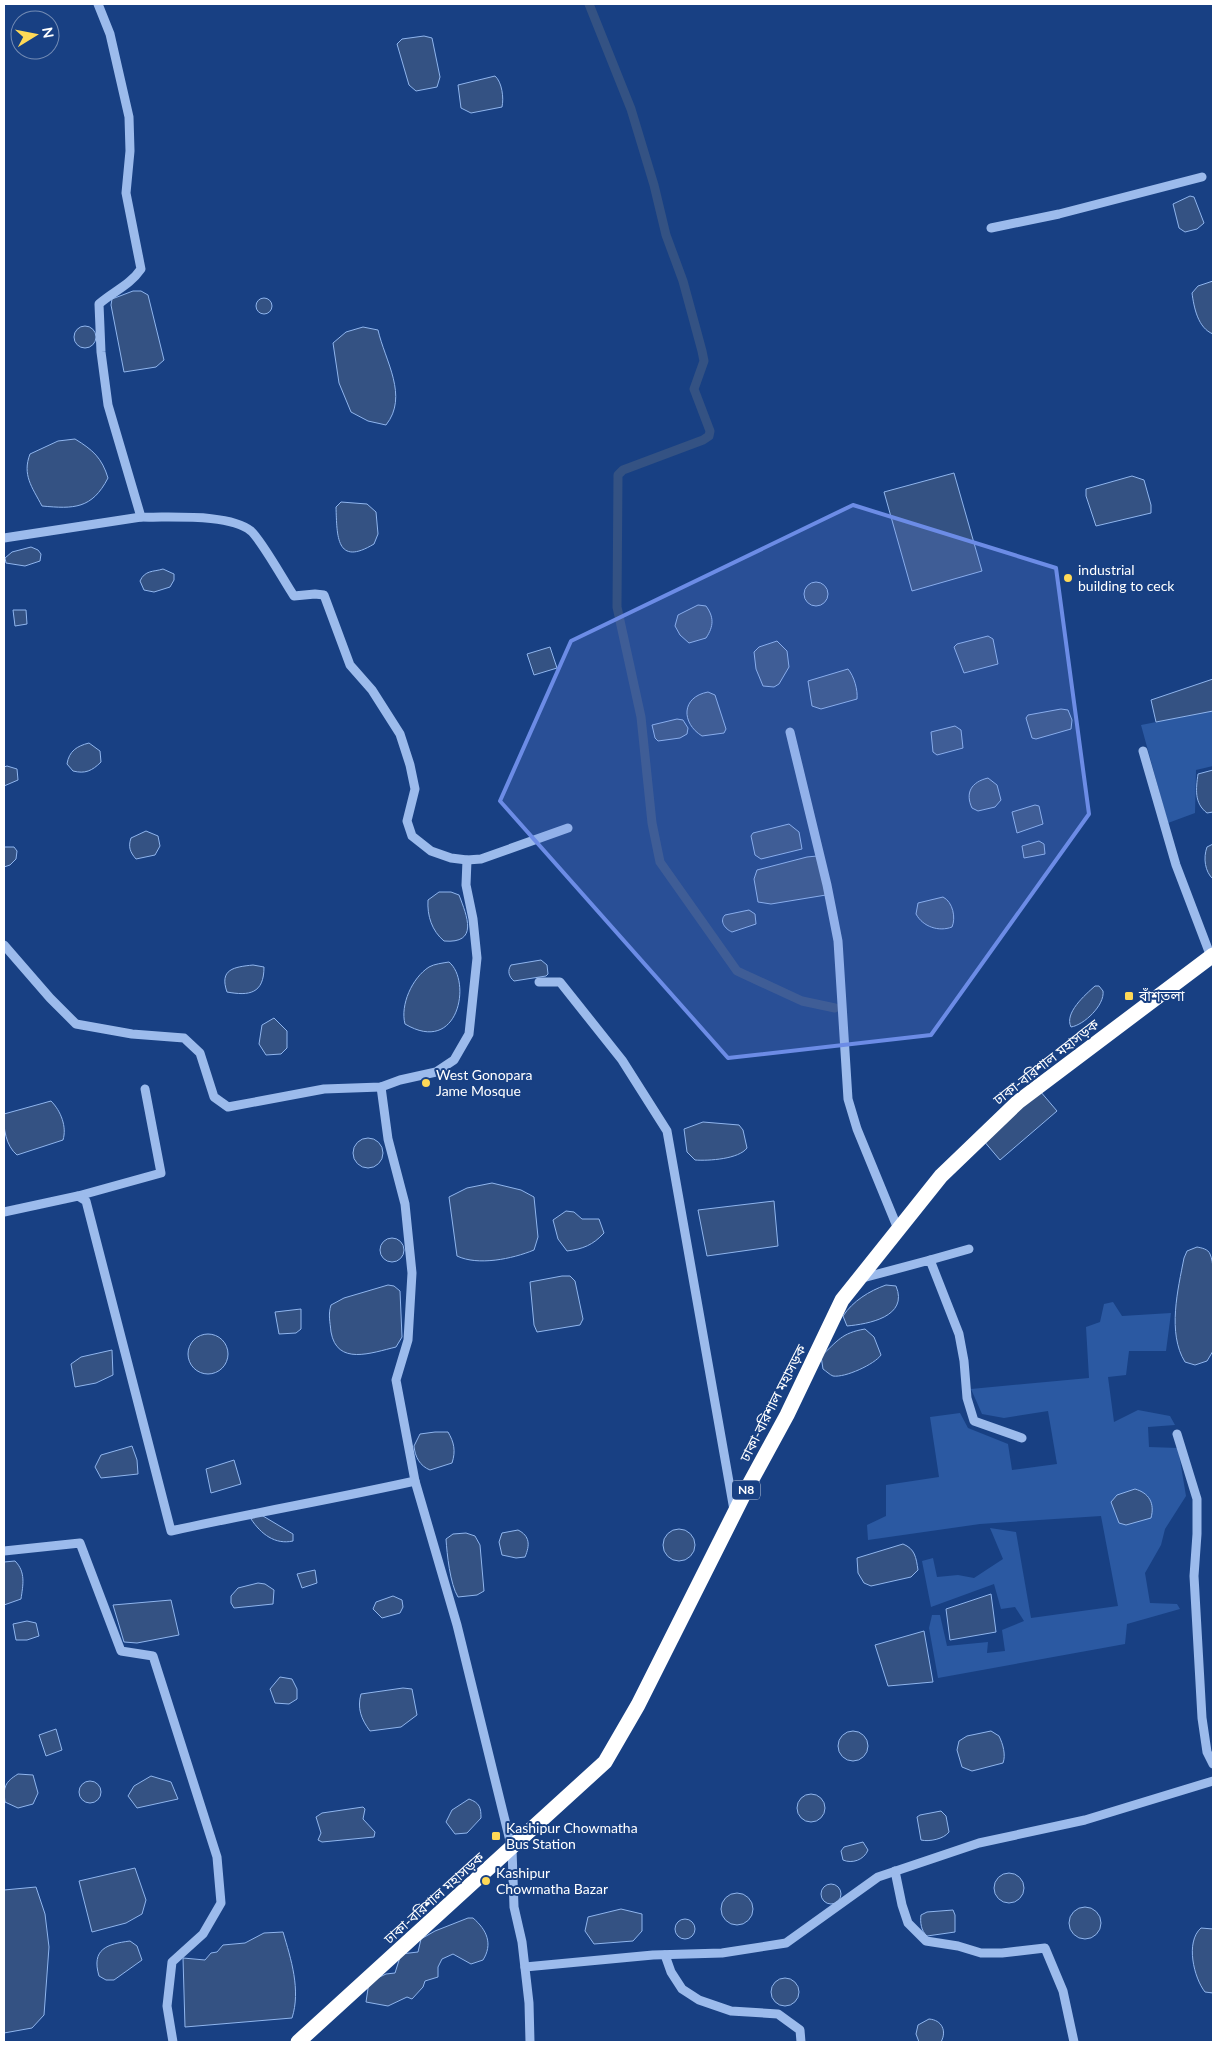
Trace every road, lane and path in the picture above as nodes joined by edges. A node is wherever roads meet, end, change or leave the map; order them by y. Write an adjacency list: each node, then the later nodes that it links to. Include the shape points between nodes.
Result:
1 (98, 4): 4 (street, via 110,34 129,117 126,193 141,269 133,281 112,292 99,304 101,352 108,405)
2 (1202, 177): 3 (street)
3 (991, 228)
4 (141, 517): 5 (street); 9 (street, via 215,519 236,523 251,532 294,596 324,595 350,665 372,690 400,734 415,789 407,822 412,836 431,851)
5 (4, 538)
6 (790, 732): 17 (street, via 838,941 848,1099)
7 (1143, 750): 11 (street, via 1176,865)
8 (568, 828): 9 (street, via 481,859)
9 (467, 860): 13 (street, via 466,885 477,958 469,1034 454,1060 436,1072)
10 (4, 945): 13 (street, via 76,1024 132,1034 184,1038 200,1053 214,1097 228,1107 324,1089)
11 (1212, 956): 17 (highway, ঢাকা-বরিশাল মহাসড়ক / N8, via 1018,1102 941,1176)
12 (539, 982): 24 (street, via 560,982 622,1060 667,1131)
13 (381, 1087): 23 (street, via 388,1139 404,1204 412,1273 408,1340 396,1380)
14 (146, 1089): 15 (street, via 162,1172)
15 (78, 1196): 16 (street); 23 (street, via 86,1201 171,1531)
16 (4, 1212)
17 (898, 1229): 20 (highway, ঢাকা-বরিশাল মহাসড়ক / N8)
18 (969, 1249): 19 (street)
19 (930, 1260): 20 (street); 22 (street, via 959,1334 967,1398 974,1421)
20 (856, 1282): 24 (highway, ঢাকা-বরিশাল মহাসড়ক / N8, via 842,1300)
21 (1176, 1434): 26 (street, via 1196,1499 1194,1576 1202,1718 1207,1752)
22 (1022, 1438)
23 (416, 1481): 28 (street, via 457,1625)
24 (735, 1516): 28 (highway, ঢাকা-বরিশাল মহাসড়ক / N8, via 638,1705 605,1762)
25 (4, 1551): 32 (street, via 80,1543 121,1651 153,1656 217,1857 221,1902 203,1934 172,1962 167,2006)
26 (1213, 1764)
27 (1213, 1781): 29 (street, via 1085,1820 979,1843)
28 (512, 1849): 31 (street, via 514,1907); 33 (highway, ঢাকা-বরিশাল মহাসড়ক / N8)
29 (895, 1871): 30 (street, via 878,1877 786,1943 722,1953); 36 (street, via 908,1923 926,1941 980,1953 1002,1954 1045,1948 1063,1991)
30 (665, 1955): 31 (street); 35 (street, via 682,1989 731,2010 778,2014 800,2030)
31 (525, 1967): 34 (street)
32 (173, 2042)
33 (298, 2042)
34 (530, 2042)
35 (800, 2042)
36 (1074, 2042)

